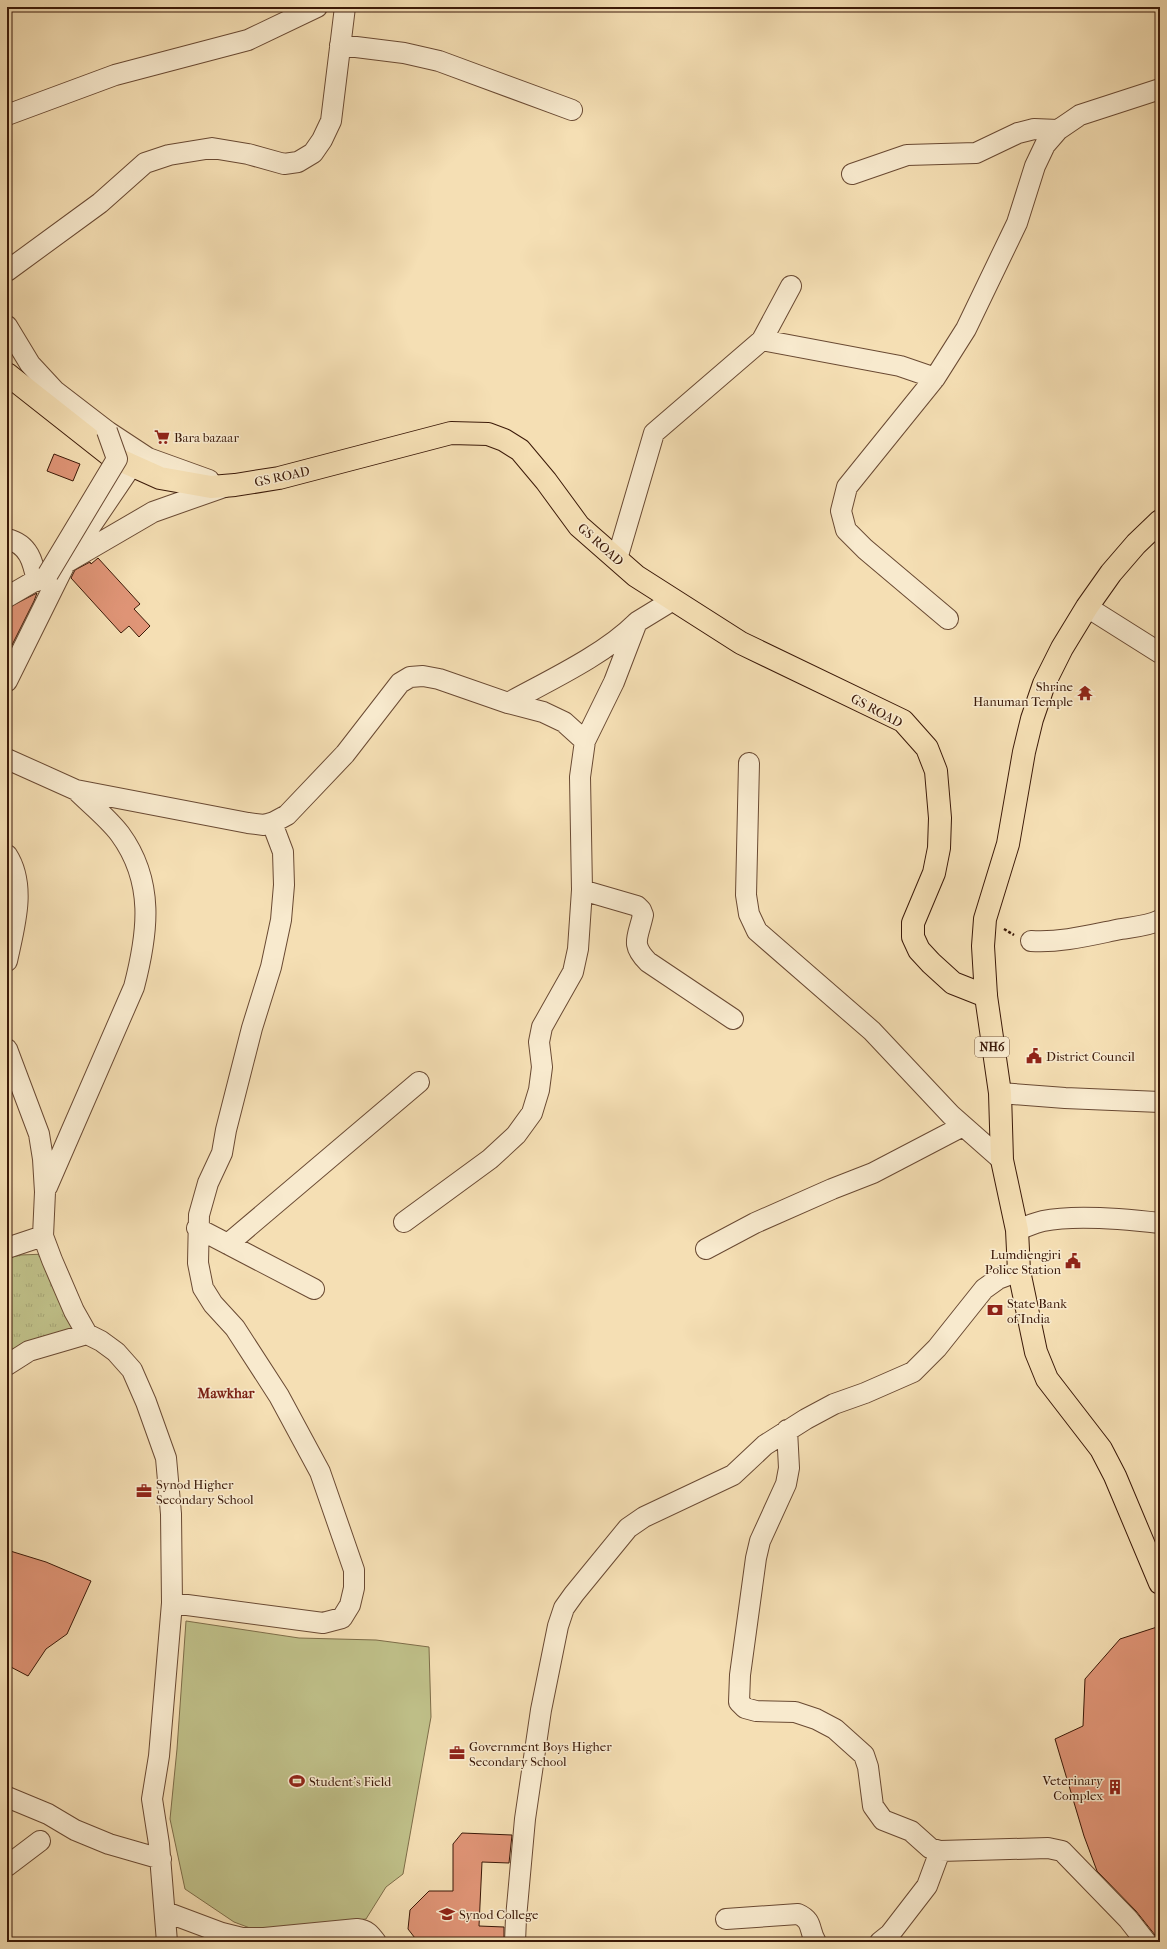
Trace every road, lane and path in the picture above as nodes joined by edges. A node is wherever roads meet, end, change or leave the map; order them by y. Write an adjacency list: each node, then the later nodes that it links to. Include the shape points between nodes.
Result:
1 (317, 7): 6 (street, via 248,40 115,75)
2 (345, 7): 3 (street)
3 (340, 45): 5 (street, via 404,53 439,61); 9 (street, via 331,121 313,153 298,162 284,164 212,148 169,155 145,163 100,203)
4 (1160, 89): 7 (street, via 1080,115)
5 (572, 110)
6 (7, 115)
7 (1058, 130): 8 (street, via 1034,129 1018,133 976,153 907,155); 14 (street, via 1045,145 1035,166 1017,223 986,290 966,329)
8 (852, 174)
9 (7, 271)
10 (791, 286): 12 (street)
11 (7, 326): 15 (street, via 30,364 55,391)
12 (762, 340): 14 (street, via 900,366); 20 (street, via 654,433)
13 (7, 374): 16 (main road, GS ROAD)
14 (935, 378): 26 (street, via 847,487 841,510 846,530)
15 (108, 431): 16 (street, bridge); 17 (street, via 148,458)
16 (125, 462): 17 (main road, GS ROAD, via 160,478 211,487); 21 (street); 22 (street, bridge)
17 (226, 486): 20 (main road, GS ROAD, via 279,478 451,433 488,434 520,450 579,526); 21 (street, via 153,512)
18 (1160, 521): 25 (main road, NH6, via 1111,573)
19 (7, 539): 22 (street, via 23,547)
20 (617, 559): 24 (main road, GS ROAD, via 636,576)
21 (65, 564): 22 (street); 29 (street)
22 (42, 577): 23 (street)
23 (7, 597)
24 (673, 600): 27 (street); 42 (main road, GS ROAD, via 742,643 903,721 927,748 936,772 940,818 939,848 934,873 913,923 913,938 919,950 953,983)
25 (1087, 607): 28 (street); 38 (main road, NH6, via 1044,684 1032,719 1008,844)
26 (948, 619)
27 (637, 622): 30 (street, via 580,664); 31 (street, via 614,682)
28 (1160, 653)
29 (7, 681)
30 (508, 703): 31 (street, via 543,712 564,722); 35 (street, via 439,679 410,677 400,684 345,754 287,816)
31 (585, 741): 37 (street, via 580,777)
32 (7, 759): 34 (street)
33 (749, 763): 48 (street, via 746,895 749,914 757,930 872,1031)
34 (76, 790): 35 (street, via 248,823); 50 (street, via 119,833 132,854 141,874 145,929 142,957 134,987)
35 (272, 823): 53 (street, via 283,852 281,920 222,1153 206,1189)
36 (7, 855): 41 (street, via 17,880 18,897)
37 (582, 890): 43 (street, via 637,906 643,915 636,948 639,953 648,962); 51 (street, via 578,949 573,972 542,1027 539,1042 542,1067 532,1113 516,1135 490,1159)
38 (985, 919): 40 (path, via 1020,938); 42 (main road, NH6, via 983,946)
39 (1160, 920): 40 (street, via 1070,939)
40 (1031, 941)
41 (7, 961)
42 (986, 996): 46 (main road, NH6)
43 (733, 1019)
44 (7, 1048): 50 (street, via 39,1134)
45 (419, 1082): 56 (street)
46 (1000, 1092): 47 (street); 49 (main road, NH6)
47 (1160, 1102)
48 (963, 1126): 49 (street); 58 (street, via 874,1173 756,1223)
49 (1002, 1160): 54 (main road, NH6)
50 (45, 1192): 55 (street)
51 (404, 1222)
52 (1160, 1223): 54 (street, via 1120,1218 1072,1219 1044,1221)
53 (198, 1228): 56 (street); 65 (street, via 198,1263 203,1288 213,1304 235,1328 275,1390 320,1472 354,1570 354,1588 350,1605 342,1618 323,1622)
54 (1017, 1230): 59 (main road, NH6)
55 (43, 1236): 57 (street); 61 (street, via 74,1311)
56 (228, 1244): 60 (street)
57 (7, 1248)
58 (706, 1249)
59 (1019, 1271): 63 (street, via 998,1279 984,1290 937,1348 913,1372 834,1404); 64 (main road, NH6, via 1040,1364 1047,1379 1101,1449)
60 (314, 1289)
61 (87, 1334): 62 (street, via 29,1351); 65 (street, via 116,1352 132,1370 166,1458 171,1514)
62 (7, 1365)
63 (787, 1430): 68 (street, via 789,1468 786,1484 760,1541 756,1558 740,1675 739,1702 745,1708 756,1711 795,1712 835,1729 864,1755 873,1806 882,1820 911,1831 930,1848); 75 (street, via 765,1445 733,1475 644,1517 628,1528 564,1608 541,1710 525,1819)
64 (1160, 1583)
65 (172, 1603): 69 (street, via 159,1756 152,1799)
66 (7, 1797): 69 (street, via 109,1844)
67 (40, 1841): 70 (street)
68 (940, 1851): 77 (street, via 927,1886 890,1934); 78 (street, via 1048,1848 1062,1851 1128,1919)
69 (161, 1859): 71 (street)
70 (7, 1866)
71 (166, 1912): 73 (street); 74 (street, via 242,1938 357,1929 365,1930)
72 (726, 1919): 76 (street, via 798,1914 810,1923)
73 (167, 1942)
74 (376, 1942)
75 (516, 1942)
76 (816, 1942)
77 (880, 1942)
78 (1146, 1942)

